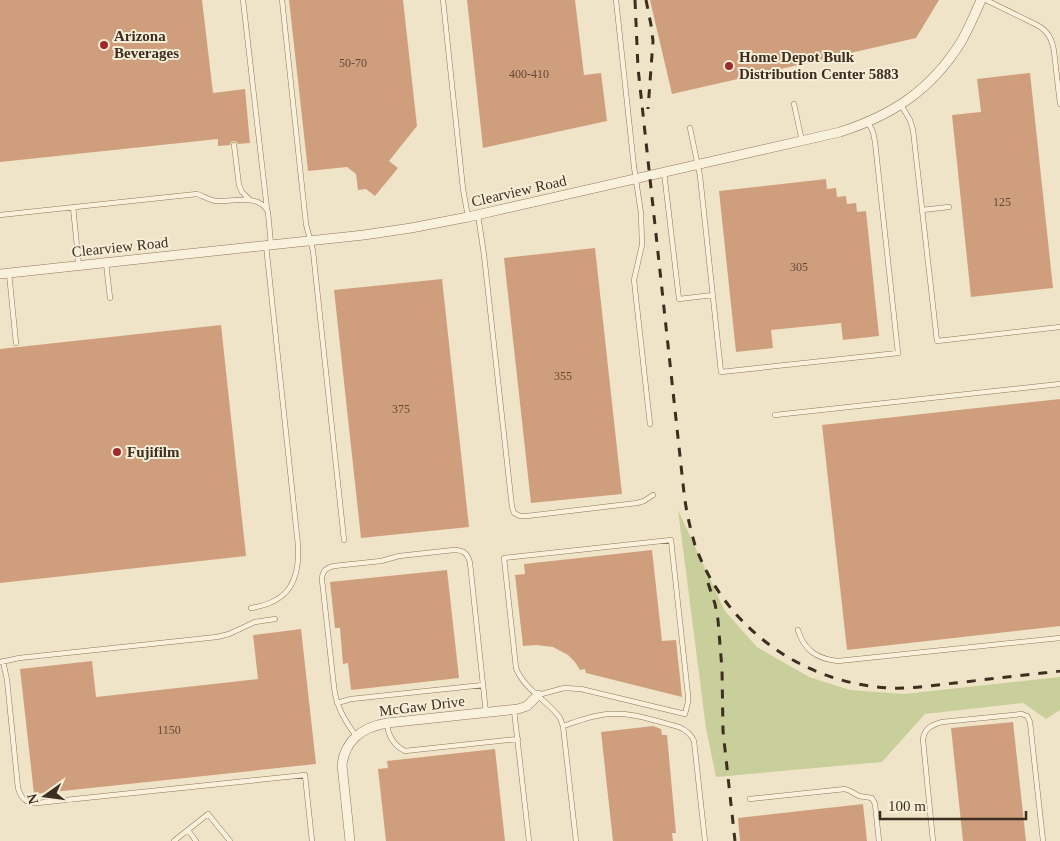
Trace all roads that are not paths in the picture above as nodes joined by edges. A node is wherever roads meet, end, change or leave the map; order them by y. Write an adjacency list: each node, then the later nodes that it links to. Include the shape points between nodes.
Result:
1 (244, 0): 20 (lane)
2 (282, 0): 25 (lane)
3 (443, 0): 24 (lane)
4 (616, 0): 16 (lane)
5 (981, 0): 9 (street, Clearview Road, via 949,59)
6 (986, 0): 8 (lane, via 1037,25 1049,35 1053,43)
7 (794, 104): 12 (lane)
8 (1060, 104)
9 (901, 105): 10 (street, Clearview Road); 21 (lane, via 914,130)
10 (868, 122): 12 (street, Clearview Road); 30 (lane, via 875,142 898,353 721,372)
11 (690, 128): 14 (lane)
12 (802, 141): 14 (street, Clearview Road)
13 (234, 145): 17 (lane, via 239,185)
14 (698, 164): 15 (street, Clearview Road); 30 (lane)
15 (664, 172): 16 (street, Clearview Road); 30 (lane, via 678,298)
16 (636, 178): 23 (street, Clearview Road); 36 (lane, via 642,245 634,280)
17 (250, 200): 18 (lane, via 215,200 197,194); 20 (lane)
18 (73, 207): 22 (lane); 28 (lane)
19 (949, 207): 21 (lane)
20 (267, 209): 26 (lane)
21 (922, 210): 32 (lane, via 936,341)
22 (0, 215)
23 (478, 215): 24 (street, Clearview Road); 37 (lane, via 514,513 527,516 637,503)
24 (468, 217): 25 (street, Clearview Road, via 395,231)
25 (310, 240): 26 (street, Clearview Road); 38 (lane)
26 (269, 245): 27 (street, Clearview Road); 39 (lane, via 299,562 296,577 286,593 270,603)
27 (106, 263): 28 (street, Clearview Road); 31 (lane)
28 (79, 266): 29 (street, Clearview Road)
29 (4, 274): 33 (lane)
30 (712, 295)
31 (110, 298)
32 (1060, 327)
33 (16, 343)
34 (1060, 384): 35 (lane)
35 (775, 415)
36 (650, 424)
37 (653, 495)
38 (344, 540)
39 (251, 608)
40 (275, 619): 43 (lane, via 255,622 217,637)
41 (798, 630): 42 (lane, via 804,645 812,653 838,661)
42 (1060, 638)
43 (1, 662): 58 (lane, via 7,680 18,788 27,802 304,774)
44 (483, 685): 46 (lane); 46 (lane, via 467,554 457,550 399,556 334,566 323,574); 48 (lane)
45 (538, 695): 45 (lane, via 522,678 515,664 504,558 671,540 688,695 685,714 575,688); 47 (street, McGaw Drive, via 527,706); 50 (lane, via 556,713)
46 (337, 703): 51 (lane)
47 (514, 710): 48 (street, McGaw Drive); 52 (lane)
48 (486, 713): 49 (street, McGaw Drive)
49 (387, 723): 51 (street, McGaw Drive); 52 (lane, via 391,739 405,751)
50 (563, 726): 61 (lane); 62 (lane, via 602,715 621,714 686,730 694,741)
51 (356, 736): 59 (street, via 346,749 342,765)
52 (518, 739): 60 (lane)
53 (750, 799): 63 (lane, via 845,789 872,798)
54 (188, 830): 55 (lane); 56 (lane); 57 (lane, via 208,814)
55 (174, 841)
56 (196, 841)
57 (230, 841)
58 (312, 841)
59 (350, 841)
60 (529, 841)
61 (576, 841)
62 (705, 841)
63 (880, 841)
64 (933, 841): 65 (lane, via 923,744 925,732 942,722 1018,714 1027,716 1030,722)
65 (1043, 841)

